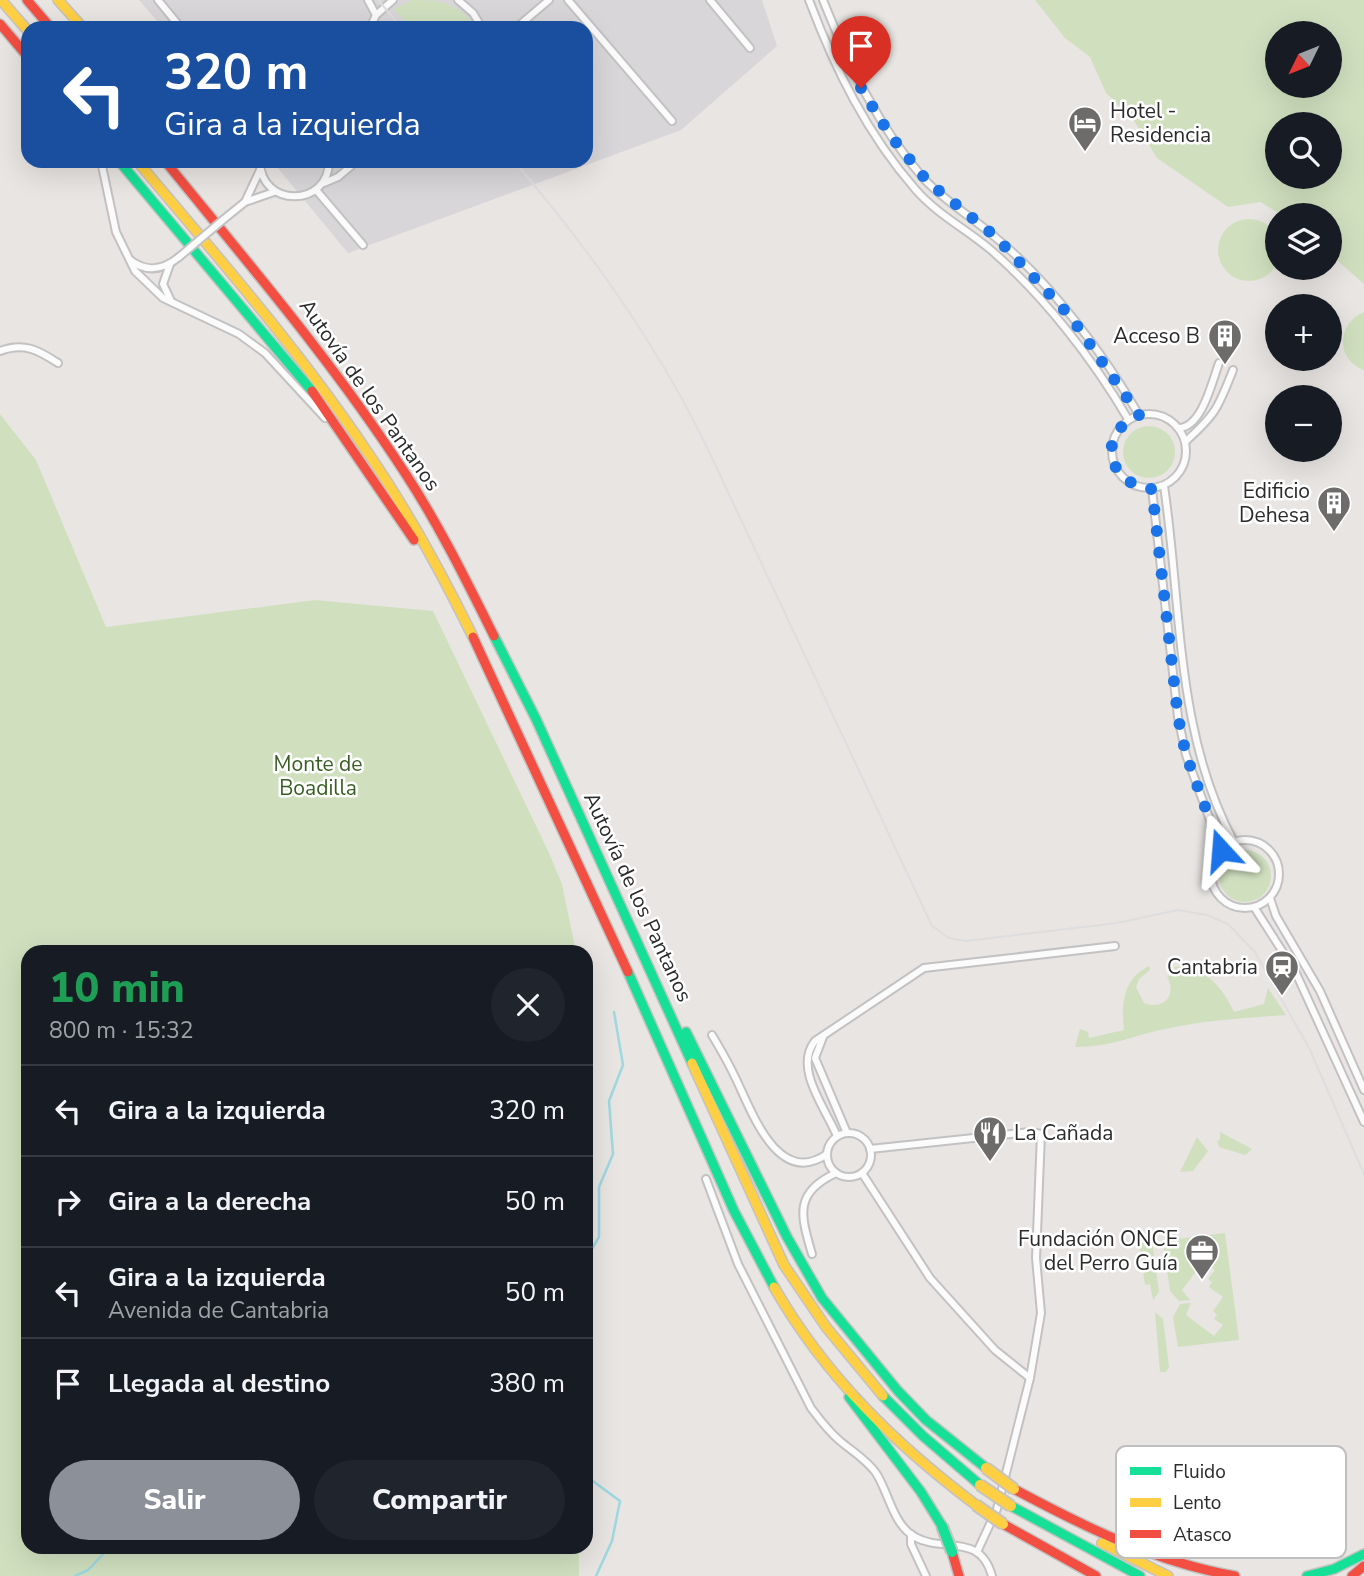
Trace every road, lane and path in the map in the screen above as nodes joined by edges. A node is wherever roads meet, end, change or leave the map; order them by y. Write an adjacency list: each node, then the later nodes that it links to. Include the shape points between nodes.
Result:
1 (1, 0): 21 (main road)
2 (27, 0): 14 (main road)
3 (57, 0): 15 (main road)
4 (158, 0): 16 (street)
5 (369, 0): 13 (street)
6 (393, 0): 13 (street)
7 (458, 0): 18 (street)
8 (549, 0): 19 (street)
9 (568, 0): 20 (street)
10 (710, 0): 24 (street)
11 (809, 0): 47 (street, via 850,96 891,159 917,191 1022,281 1063,328)
12 (823, 0): 46 (street, via 861,88 900,150 946,200 996,237 1039,281 1071,317)
13 (376, 15): 17 (street)
14 (45, 21)
15 (74, 21)
16 (175, 21)
17 (373, 21)
18 (478, 21)
19 (524, 21)
20 (586, 21)
21 (21, 23)
22 (0, 24): 25 (main road)
23 (593, 29): 26 (street)
24 (750, 48)
25 (21, 49)
26 (672, 121)
27 (102, 168): 39 (street, via 116,232)
28 (125, 168): 52 (main road, via 300,374)
29 (143, 168): 53 (main road, Autovía de los Pantanos, via 328,395 390,485)
30 (171, 168): 59 (main road, Autovía de los Pantanos, via 322,355 405,473 482,609)
31 (327, 168): 34 (street)
32 (349, 168): 34 (street)
33 (260, 170): 36 (street); 37 (street)
34 (324, 183): 35 (street)
35 (317, 191): 36 (street, via 291,197); 38 (street)
36 (274, 192): 37 (street)
37 (245, 202): 40 (street, bridge)
38 (363, 245)
39 (128, 258): 40 (street, via 148,269); 41 (street, via 148,285)
40 (170, 264): 41 (street, via 163,284)
41 (173, 303): 52 (street, via 239,334 265,353)
42 (0, 351): 43 (street, via 12,346 35,348)
43 (58, 363)
44 (1219, 363): 48 (street, via 1200,411 1188,426)
45 (1233, 370): 49 (street, via 1217,409)
46 (1139, 415): 47 (street); 48 (street, via 1160,415)
47 (1128, 419): 51 (street, via 1112,444 1116,469 1124,480)
48 (1179, 428): 49 (street)
49 (1186, 441): 50 (street, via 1183,468)
50 (1164, 486): 51 (street); 54 (street, via 1190,712 1211,790)
51 (1152, 489): 55 (street, via 1178,717 1186,755)
52 (382, 491): 53 (main road)
53 (441, 576): 73 (main road, Autovía de los Pantanos, via 747,1234 792,1316)
54 (1234, 842): 55 (street); 56 (street, via 1252,841 1266,848 1276,861 1279,878)
55 (1221, 850): 57 (street, via 1212,866 1214,890 1230,905)
56 (1270, 898): 57 (street); 62 (street, via 1336,1024)
57 (1254, 907): 63 (street, via 1296,971)
58 (1115, 946): 61 (street, via 924,968)
59 (661, 991): 74 (main road, bridge, via 672,1004 791,1246 822,1298 926,1420); 87 (main road, Autovía de los Pantanos, bridge, via 784,1265 847,1357 909,1426 980,1485)
60 (712, 1035): 67 (street, via 762,1134 778,1153 806,1163)
61 (824, 1036): 64 (street, via 815,1058); 65 (street, via 809,1048 807,1072)
62 (1364, 1090)
63 (1364, 1122)
64 (847, 1133): 65 (street); 66 (street, via 863,1138)
65 (836, 1136): 67 (street)
66 (870, 1149): 68 (street, via 869,1165); 72 (street, via 1041,1134 1036,1258 1041,1313)
67 (827, 1154): 69 (street)
68 (862, 1172): 69 (street, via 847,1177); 72 (street, via 930,1278 995,1350)
69 (836, 1173): 71 (street, via 821,1180 804,1202 802,1219)
70 (706, 1179): 75 (street, via 738,1264 799,1388 824,1426 875,1472)
71 (812, 1254)
72 (1030, 1378): 78 (street, via 998,1509)
73 (845, 1388): 84 (main road, bridge, via 942,1526); 86 (main road, Autovía de los Pantanos, bridge, via 929,1470 1003,1524)
74 (1014, 1489): 76 (main road); 77 (main road)
75 (911, 1534): 78 (street); 83 (street)
76 (1116, 1540)
77 (1116, 1550)
78 (977, 1552): 85 (street)
79 (1364, 1554): 90 (main road)
80 (1132, 1558): 88 (main road)
81 (1161, 1558): 89 (main road)
82 (1364, 1566): 91 (main road)
83 (926, 1576)
84 (959, 1576)
85 (992, 1576)
86 (1096, 1576)
87 (1140, 1576)
88 (1168, 1576)
89 (1235, 1576)
90 (1307, 1576)
91 (1352, 1576)

